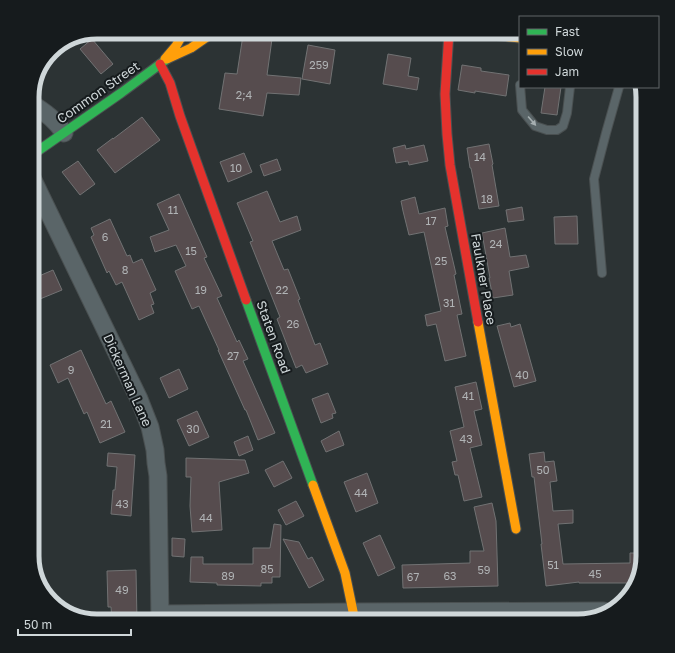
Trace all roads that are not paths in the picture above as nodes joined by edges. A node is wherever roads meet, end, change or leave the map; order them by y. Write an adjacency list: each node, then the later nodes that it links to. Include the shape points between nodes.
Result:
1 (180, 39): 4 (street, Common Street)
2 (205, 39): 4 (street, Common Street)
3 (448, 39): 13 (street, Faulkner Place, via 445,104 450,165)
4 (160, 64): 9 (street, Common Street); 16 (street, Staten Road, via 171,84 180,116 345,573)
5 (520, 88): 6 (lane, one-way to 6, via 522,110 535,126 547,130 557,130 563,126)
6 (570, 88)
7 (619, 88): 12 (lane, via 594,179)
8 (39, 108): 9 (street, via 54,120)
9 (64, 133): 10 (street, Common Street)
10 (39, 150)
11 (39, 192): 15 (street, Dickerman Lane, via 139,399 150,427 158,476)
12 (602, 273)
13 (516, 529)
14 (597, 611): 17 (street)
15 (160, 614)
16 (354, 614)
17 (454, 614)

